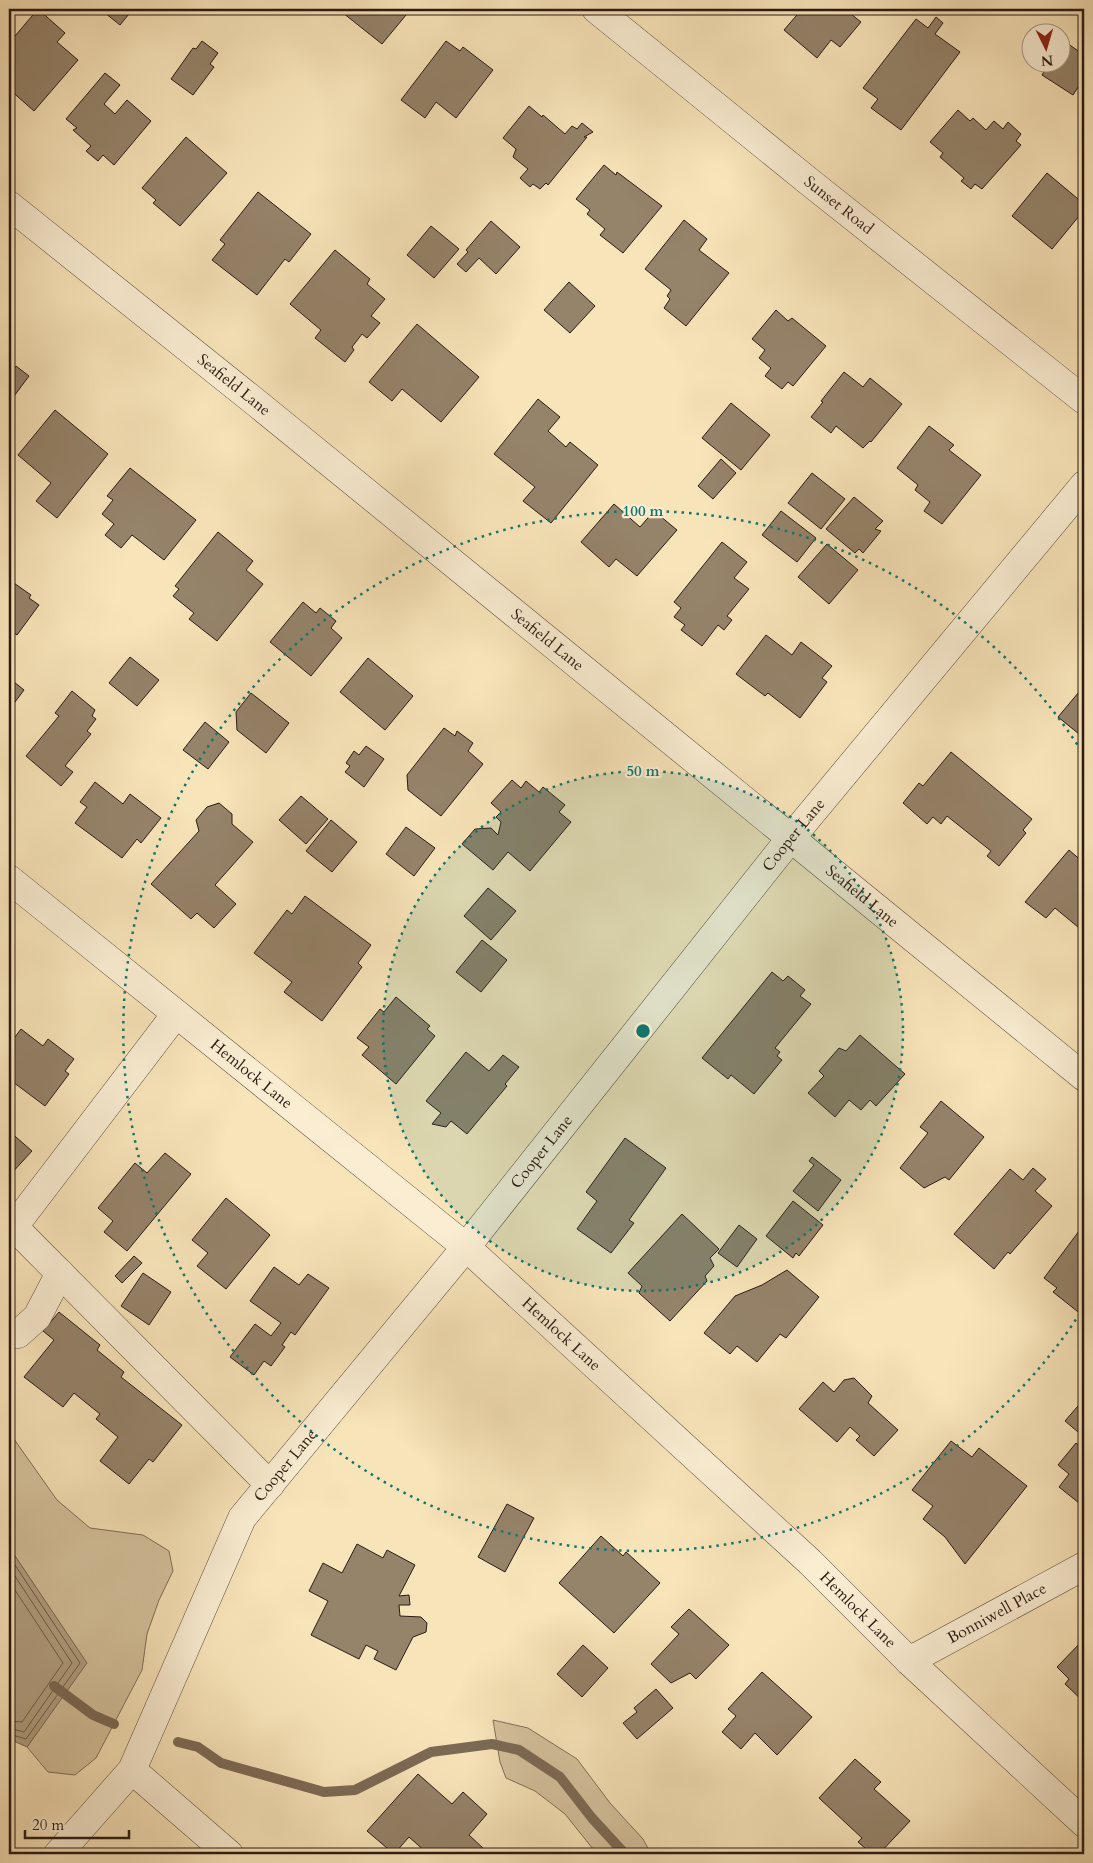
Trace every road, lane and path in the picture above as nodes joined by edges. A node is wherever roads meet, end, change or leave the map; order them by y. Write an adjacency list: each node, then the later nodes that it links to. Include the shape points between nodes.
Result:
1 (596, 9): 3 (street, Sunset Road)
2 (9, 205): 5 (street, Seafield Lane)
3 (1084, 400)
4 (1084, 485): 5 (street, Cooper Lane)
5 (790, 839): 8 (street, Seafield Lane); 10 (street, Cooper Lane)
6 (9, 879): 7 (street, Hemlock Lane)
7 (176, 1014): 9 (street); 10 (street, Hemlock Lane)
8 (1084, 1077)
9 (12, 1230): 11 (street)
10 (466, 1247): 13 (street, Cooper Lane); 15 (street, Hemlock Lane, via 810,1562)
11 (60, 1273): 12 (street, via 37,1318 18,1334); 13 (street)
12 (9, 1333)
13 (270, 1484): 16 (street, Cooper Lane, via 242,1518)
14 (1084, 1566): 15 (street, Bonniwell Place)
15 (909, 1661): 17 (street, Hemlock Lane)
16 (132, 1770): 18 (street, Cooper Lane); 19 (street)
17 (1084, 1823)
18 (58, 1854)
19 (229, 1854)

